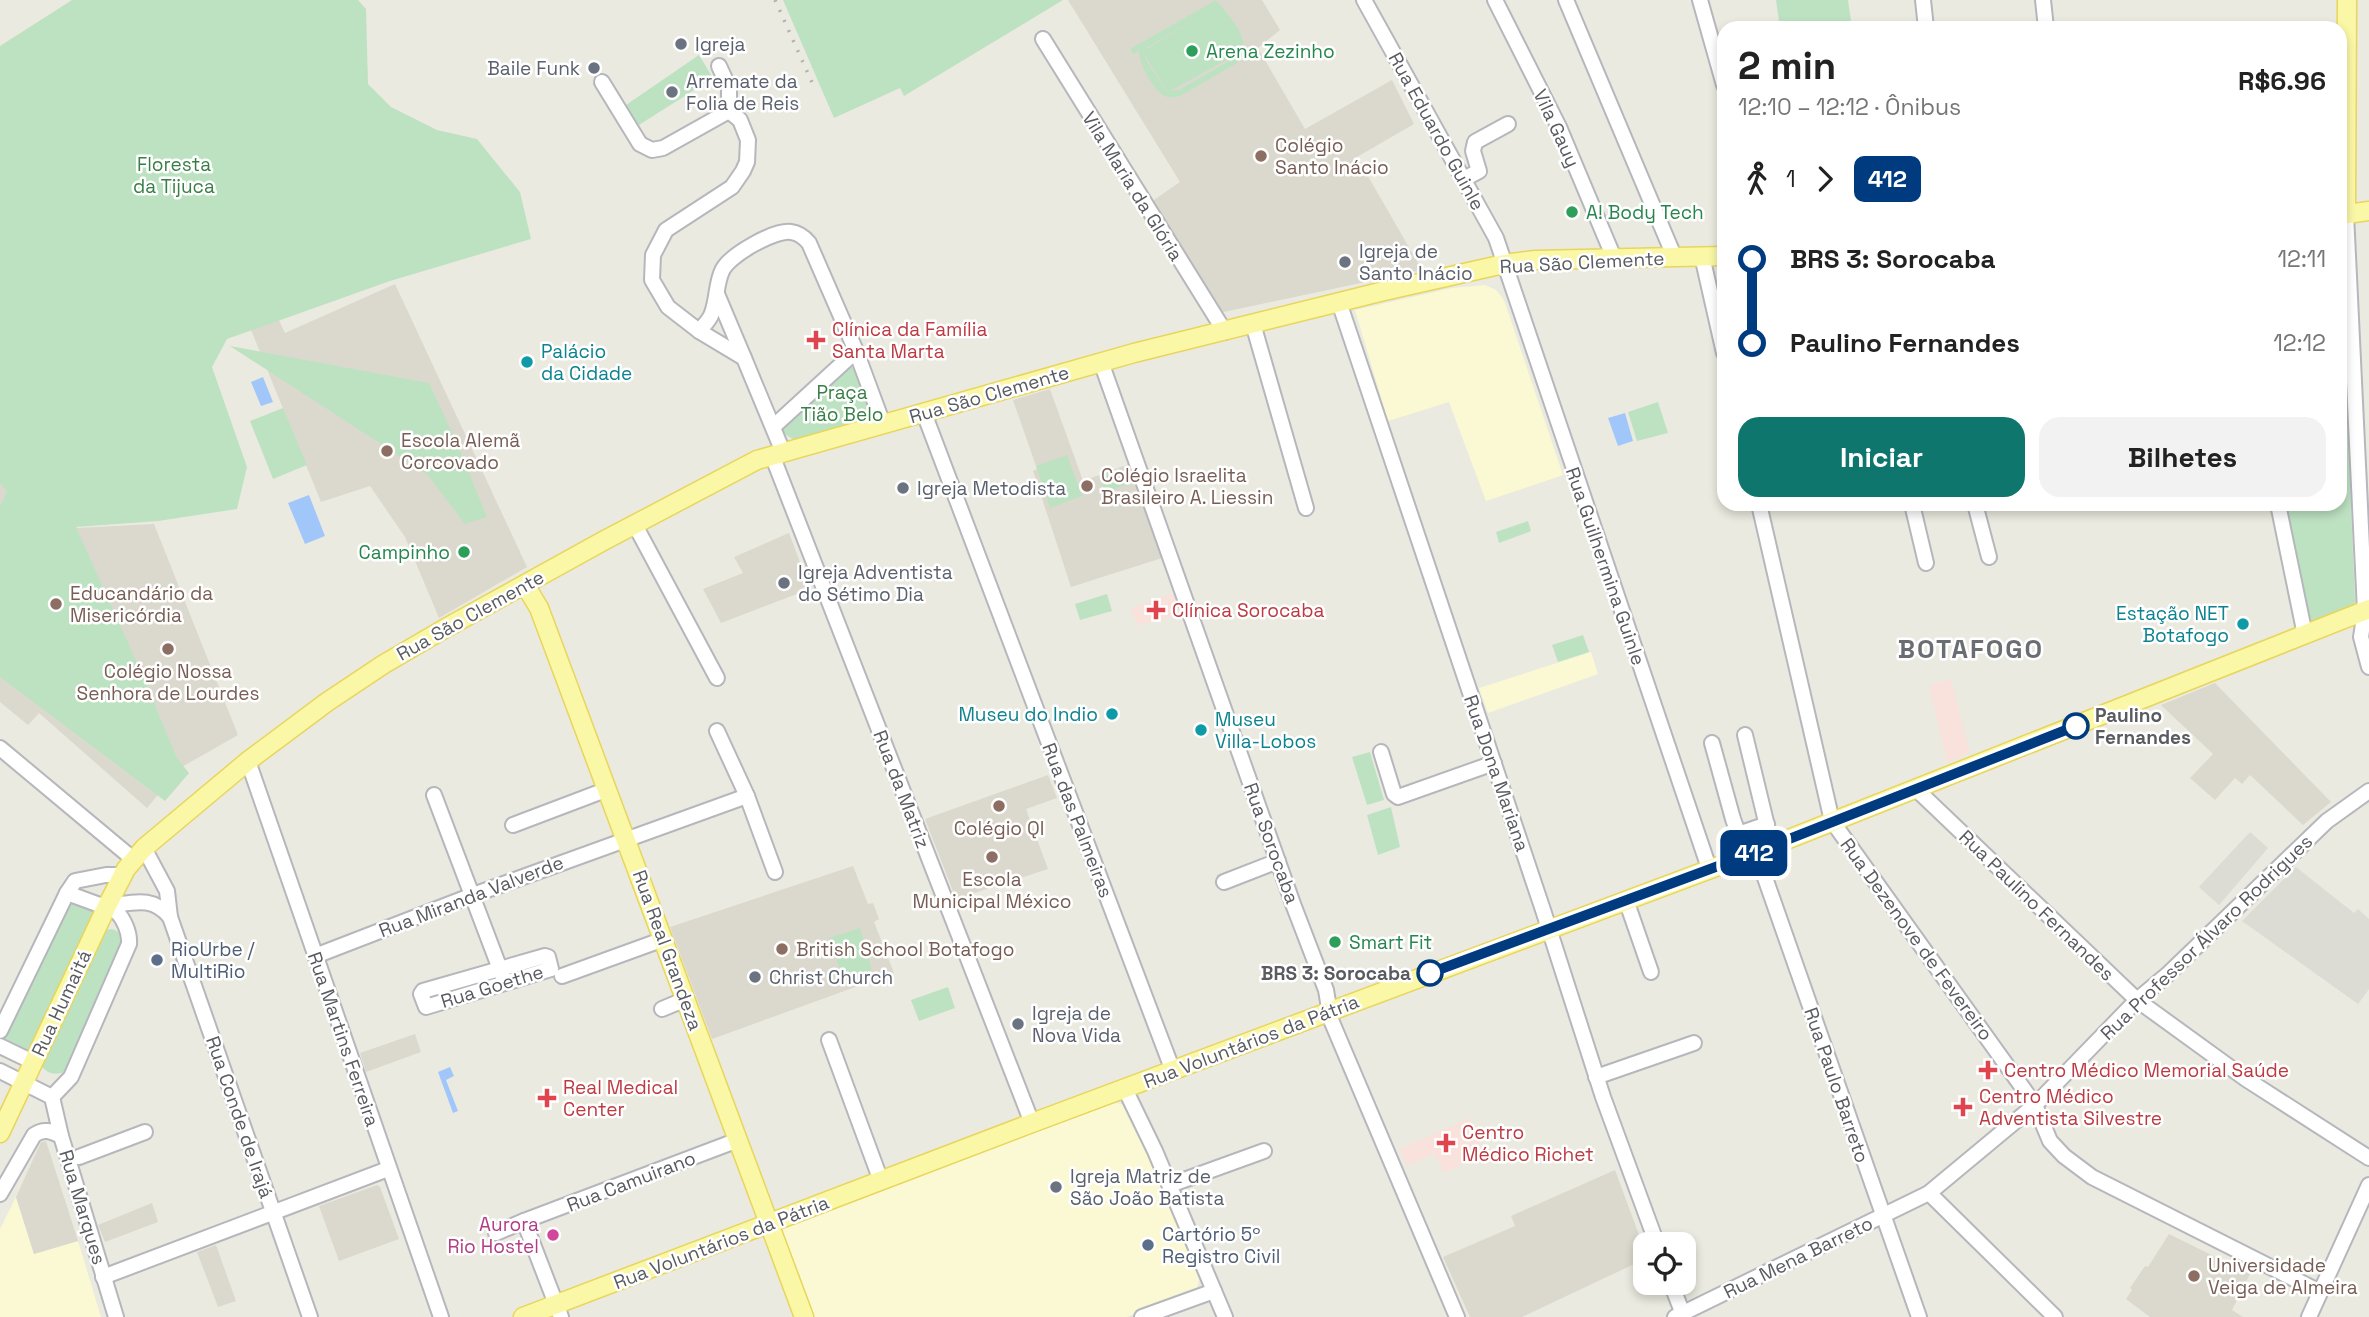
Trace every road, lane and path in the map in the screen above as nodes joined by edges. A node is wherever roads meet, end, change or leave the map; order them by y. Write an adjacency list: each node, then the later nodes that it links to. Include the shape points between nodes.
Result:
1 (1364, 0): 17 (street, Rua Eduardo Guinle)
2 (1495, 0): 23 (street, Vila Gauy, via 1559,127)
3 (1566, 0): 20 (street)
4 (1700, 0): 12 (street)
5 (1923, 0): 8 (street)
6 (2043, 0): 9 (street)
7 (2347, 0): 10 (main road)
8 (1925, 21)
9 (2045, 21)
10 (2347, 21)
11 (1043, 39): 31 (street, Vila Maria da Glória)
12 (1717, 60)
13 (719, 66): 15 (street, via 729,88)
14 (602, 82): 15 (street, via 640,144 652,150)
15 (729, 111): 30 (street, via 740,120 748,140 743,171 732,187 666,230 653,255 652,280 658,293)
16 (1508, 124): 17 (street, via 1475,142 1479,171)
17 (1464, 180): 24 (street, Rua Eduardo Guinle, via 1496,238)
18 (2369, 211): 19 (main road)
19 (2347, 214)
20 (1674, 256): 21 (main road, Rua São Clemente); 23 (main road, Rua São Clemente)
21 (1702, 256): 22 (main road, Rua São Clemente); 28 (street)
22 (1717, 256)
23 (1614, 258): 24 (main road, Rua São Clemente)
24 (1504, 264): 27 (main road, Rua São Clemente); 73 (street, Rua Guilhermina Guinle)
25 (2347, 280): 48 (street)
26 (717, 294): 30 (street, via 710,318); 32 (street, via 727,264 764,239 795,232 809,243); 33 (street, Rua da Matriz)
27 (1339, 302): 29 (main road, Rua São Clemente); 58 (street, Rua Dona Mariana)
28 (1717, 321)
29 (1253, 324): 31 (main road, Rua São Clemente); 39 (street)
30 (699, 331): 33 (street)
31 (1225, 332): 34 (main road, Rua São Clemente)
32 (856, 351): 36 (street); 37 (street)
33 (744, 358): 37 (street, Rua da Matriz)
34 (1101, 362): 35 (main road, Rua São Clemente); 72 (street, Rua Sorocaba)
35 (924, 412): 36 (main road, Rua São Clemente); 96 (street, Rua das Palmeiras)
36 (883, 424): 38 (main road, Rua São Clemente)
37 (773, 426): 38 (street, Rua da Matriz)
38 (778, 453): 44 (main road, Rua São Clemente); 103 (street, Rua da Matriz)
39 (1306, 508)
40 (1761, 511): 64 (street, Rua Dezenove de Fevereiro)
41 (1914, 511): 46 (street)
42 (1977, 511): 45 (street)
43 (2279, 511): 49 (street)
44 (635, 525): 47 (main road, Rua São Clemente); 51 (street)
45 (1989, 557)
46 (1926, 563)
47 (525, 585): 57 (main road, Rua São Clemente, via 375,669); 59 (main road, Rua Real Grandeza, via 539,608)
48 (2367, 610): 49 (main road, Rua Voluntários da Pátria); 50 (street, via 2361,637)
49 (2305, 635): 60 (main road, Rua Voluntários da Pátria)
50 (2369, 667)
51 (717, 678)
52 (717, 731): 63 (street)
53 (1745, 735): 65 (street)
54 (1712, 743): 67 (street, Rua Paulo Barreto)
55 (0, 748): 71 (street)
56 (1381, 752): 58 (street, via 1398,797)
57 (248, 761): 71 (main road, Rua São Clemente); 83 (street, Rua Martins Ferreira)
58 (1493, 763): 81 (street, Rua Dona Mariana)
59 (608, 789): 66 (street); 68 (main road, Rua Real Grandeza)
60 (1916, 789): 64 (main road, Rua Voluntários da Pátria); 88 (street, Rua Paulino Fernandes)
61 (2369, 791): 88 (street, Rua Professor Álvaro Rodrigues, via 2327,821)
62 (434, 795): 77 (street)
63 (747, 796): 68 (street, Rua Miranda Valverde); 74 (street)
64 (1832, 821): 69 (main road, Rua Voluntários da Pátria); 102 (street, Rua Dezenove de Fevereiro)
65 (1767, 824): 67 (street); 69 (street)
66 (513, 825)
67 (1738, 834): 70 (street, Rua Paulo Barreto)
68 (634, 836): 77 (street, Rua Miranda Valverde); 82 (main road, Rua Real Grandeza)
69 (1774, 844): 70 (main road, Rua Voluntários da Pátria)
70 (1751, 854): 73 (main road, Rua Voluntários da Pátria); 118 (street, Rua Paulo Barreto)
71 (134, 861): 76 (street, via 106,875 75,881); 79 (main road, Rua Humaitá); 80 (street, Rua Conde de Irajá, via 167,891)
72 (1278, 861): 75 (street); 90 (street, Rua Sorocaba)
73 (1709, 868): 78 (main road, Rua Voluntários da Pátria)
74 (775, 872)
75 (1224, 882)
76 (67, 893): 79 (street); 91 (street)
77 (472, 895): 83 (street, Rua Miranda Valverde); 85 (street)
78 (1626, 900): 81 (main road, Rua Voluntários da Pátria); 84 (street)
79 (107, 906): 80 (street, via 146,902 161,906); 95 (main road, Rua Humaitá); 101 (street, via 121,916 129,944 71,1077)
80 (170, 918): 117 (street, Rua Conde de Irajá)
81 (1549, 929): 90 (main road, Rua Voluntários da Pátria); 98 (street, Rua Dona Mariana)
82 (664, 939): 86 (street); 87 (main road, Rua Real Grandeza)
83 (315, 956): 111 (street, Rua Martins Ferreira)
84 (1651, 972)
85 (503, 976): 85 (street, Rua Goethe, via 423,991 421,994 426,1007)
86 (562, 976)
87 (686, 999): 89 (street); 107 (main road, Rua Real Grandeza)
88 (2137, 1000): 102 (street, Rua Professor Álvaro Rodrigues); 110 (street, Rua Paulino Fernandes, via 2246,1079)
89 (662, 1009)
90 (1330, 1011): 96 (main road, Rua Voluntários da Pátria); 136 (street, Rua Sorocaba)
91 (0, 1031)
92 (829, 1040): 112 (street)
93 (1694, 1043): 98 (street)
94 (0, 1046): 95 (street)
95 (33, 1062): 99 (main road, Rua Humaitá)
96 (1173, 1070): 100 (main road, Rua Voluntários da Pátria)
97 (0, 1071): 99 (street)
98 (1596, 1077): 121 (street, Rua Dona Mariana)
99 (23, 1084): 101 (street); 105 (main road, Rua Humaitá)
100 (1125, 1089): 103 (main road, Rua Voluntários da Pátria); 113 (street)
101 (52, 1097): 106 (street, Rua Marques)
102 (2035, 1105): 115 (street, Rua Professor Álvaro Rodrigues); 125 (street, Rua Dezenove de Fevereiro, via 2050,1142 2092,1177)
103 (1032, 1123): 112 (main road, Rua Voluntários da Pátria)
104 (145, 1132): 109 (street)
105 (0, 1133)
106 (61, 1136): 109 (street, Rua Marques); 116 (street, via 47,1130 34,1135)
107 (738, 1140): 119 (street, Rua Camuirano); 120 (main road, Rua Real Grandeza)
108 (1264, 1151): 113 (street)
109 (74, 1158): 123 (street, Rua Marques)
110 (2369, 1158)
111 (388, 1169): 117 (street); 131 (street, Rua Martins Ferreira)
112 (881, 1181): 120 (main road, Rua Voluntários da Pátria)
113 (1170, 1185): 124 (street)
114 (2369, 1185): 125 (street)
115 (1929, 1193): 118 (street, Rua Professor Álvaro Rodrigues); 138 (street)
116 (0, 1194)
117 (272, 1213): 123 (street); 130 (street, Rua Conde de Irajá)
118 (1882, 1215): 128 (street, Rua Mena Barreto); 137 (street, Rua Paulo Barreto)
119 (524, 1222): 122 (street, Rua Camuirano); 127 (street)
120 (768, 1223): 127 (main road, Rua Voluntários da Pátria); 133 (main road, Rua Real Grandeza)
121 (1653, 1232)
122 (496, 1233)
123 (103, 1277): 129 (street, Rua Marques)
124 (1214, 1291): 134 (street); 135 (street)
125 (2320, 1292): 139 (street)
126 (1675, 1295): 128 (street)
127 (559, 1311): 132 (main road, Rua Voluntários da Pátria)
128 (1681, 1316)
129 (116, 1317)
130 (310, 1317)
131 (442, 1317)
132 (523, 1317)
133 (804, 1317)
134 (1142, 1317)
135 (1225, 1317)
136 (1457, 1317)
137 (1919, 1317)
138 (2055, 1317)
139 (2309, 1317)

